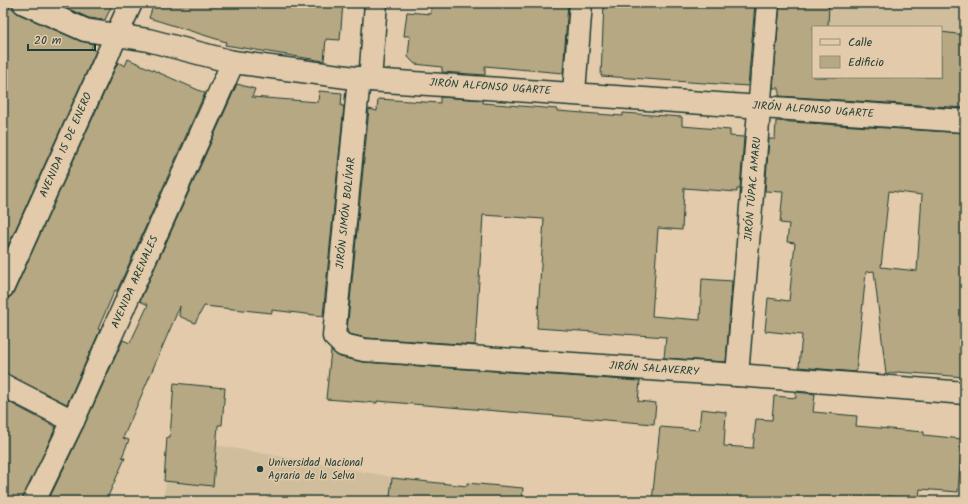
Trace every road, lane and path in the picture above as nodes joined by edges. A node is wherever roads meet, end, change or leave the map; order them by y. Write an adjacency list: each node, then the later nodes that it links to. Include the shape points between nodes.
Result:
1 (24, 3): 6 (street, JIRÓN ALFONSO UGARTE, via 86,30)
2 (131, 3): 6 (street, AVENIDA 15 DE ENERO)
3 (376, 3): 8 (street, JIRÓN SIMÓN BOLÍVAR)
4 (581, 3): 9 (street)
5 (768, 3): 10 (street, JIRÓN TÚPAC AMARU)
6 (114, 36): 7 (street, JIRÓN ALFONSO UGARTE, via 148,40); 12 (street, AVENIDA 15 DE ENERO)
7 (233, 62): 8 (street, JIRÓN ALFONSO UGARTE); 17 (street, AVENIDA ARENALES)
8 (364, 79): 9 (street, JIRÓN ALFONSO UGARTE); 13 (street, JIRÓN SIMÓN BOLÍVAR, via 334,336)
9 (574, 92): 10 (street, JIRÓN ALFONSO UGARTE)
10 (760, 106): 11 (street, JIRÓN ALFONSO UGARTE); 14 (street, JIRÓN TÚPAC AMARU)
11 (965, 121)
12 (3, 287)
13 (343, 345): 14 (street, JIRÓN SALAVERRY, via 372,351)
14 (737, 375): 16 (street, JIRÓN SALAVERRY)
15 (3, 385): 17 (street)
16 (965, 393)
17 (72, 421): 18 (street, AVENIDA ARENALES)
18 (34, 501)

